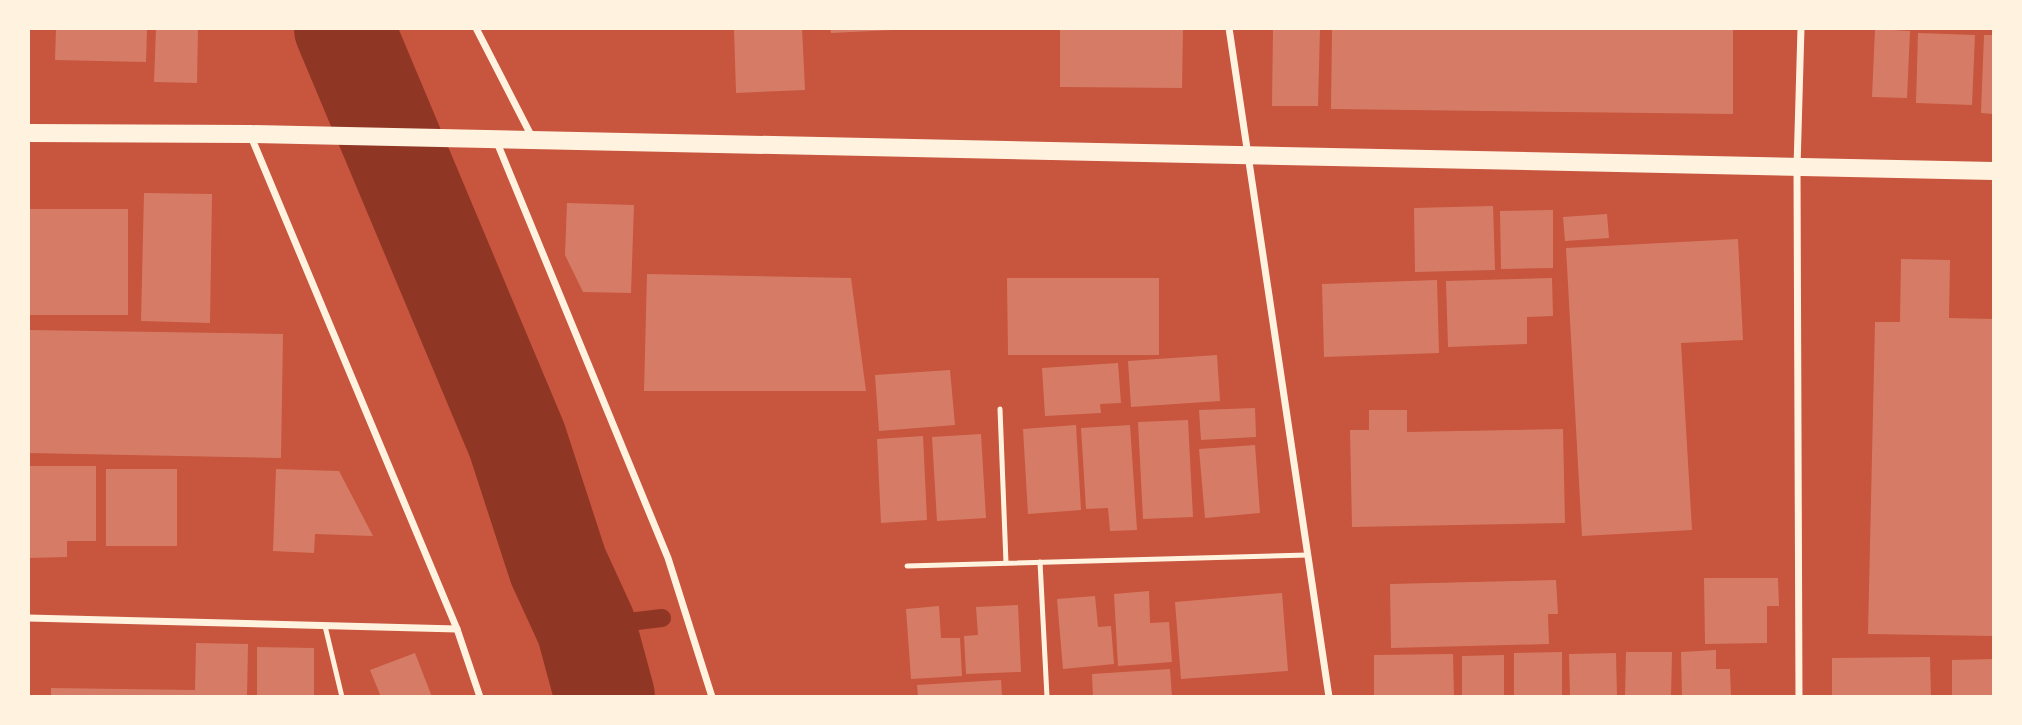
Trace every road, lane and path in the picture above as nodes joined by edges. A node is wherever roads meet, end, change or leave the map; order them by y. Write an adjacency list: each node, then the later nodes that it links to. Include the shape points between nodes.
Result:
1 (476, 28): 7 (street)
2 (1229, 28): 8 (street)
3 (1801, 28): 9 (street)
4 (28, 133): 5 (main road)
5 (250, 134): 6 (main road); 18 (street)
6 (496, 140): 7 (main road); 21 (street, via 668,558)
7 (534, 140): 8 (main road)
8 (1248, 155): 9 (main road); 12 (street)
9 (1797, 167): 10 (main road); 24 (street)
10 (1994, 171)
11 (1000, 409): 14 (lane)
12 (1308, 555): 13 (lane); 23 (street)
13 (1040, 562): 14 (lane); 22 (lane)
14 (1006, 563): 15 (lane)
15 (907, 566)
16 (28, 618): 17 (street)
17 (325, 626): 18 (street); 19 (lane)
18 (457, 629): 20 (street)
19 (342, 697)
20 (480, 697)
21 (712, 697)
22 (1047, 697)
23 (1329, 697)
24 (1799, 697)

